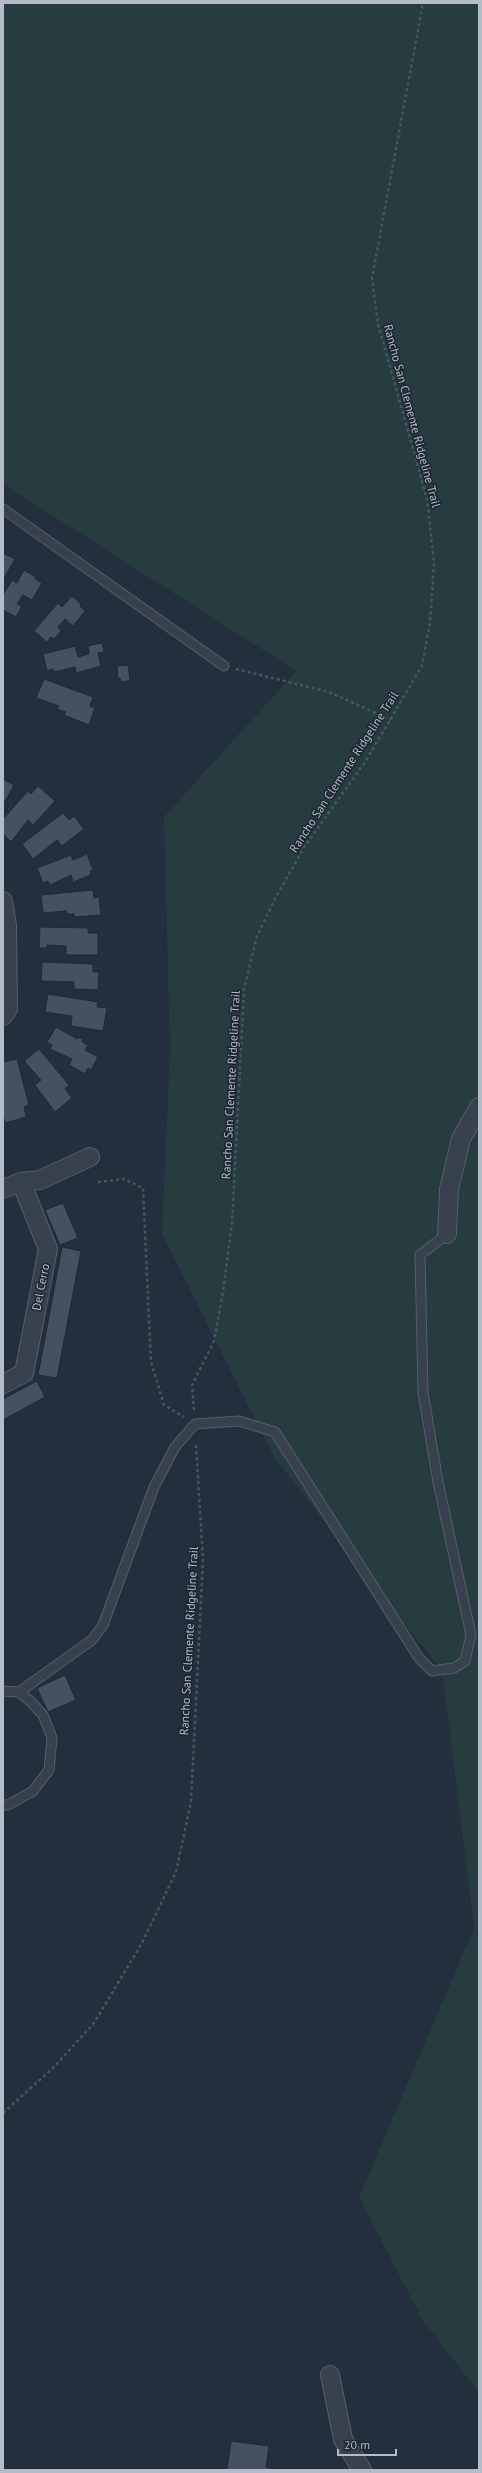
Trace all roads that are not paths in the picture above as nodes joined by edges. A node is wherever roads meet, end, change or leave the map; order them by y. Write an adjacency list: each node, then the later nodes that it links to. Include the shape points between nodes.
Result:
1 (3, 509): 2 (lane)
2 (224, 666)
3 (3, 901): 4 (street, via 7,926)
4 (6, 1013)
5 (479, 1107): 9 (street, via 461,1139 449,1189)
6 (90, 1157): 7 (street, via 40,1180)
7 (21, 1182): 8 (street); 10 (street, Del Cerro, via 48,1249 24,1373)
8 (3, 1189)
9 (447, 1234): 12 (lane, via 420,1255 423,1392 438,1482 471,1635 465,1661 454,1668 432,1671 419,1658 275,1432 239,1421 195,1424 175,1446 154,1487 103,1626 92,1640)
10 (3, 1384)
11 (3, 1691): 12 (lane)
12 (20, 1692): 13 (lane, via 43,1715 52,1738 49,1770 33,1791 8,1805)
13 (3, 1805)
14 (330, 2375): 15 (street, via 343,2439)
15 (362, 2470)

